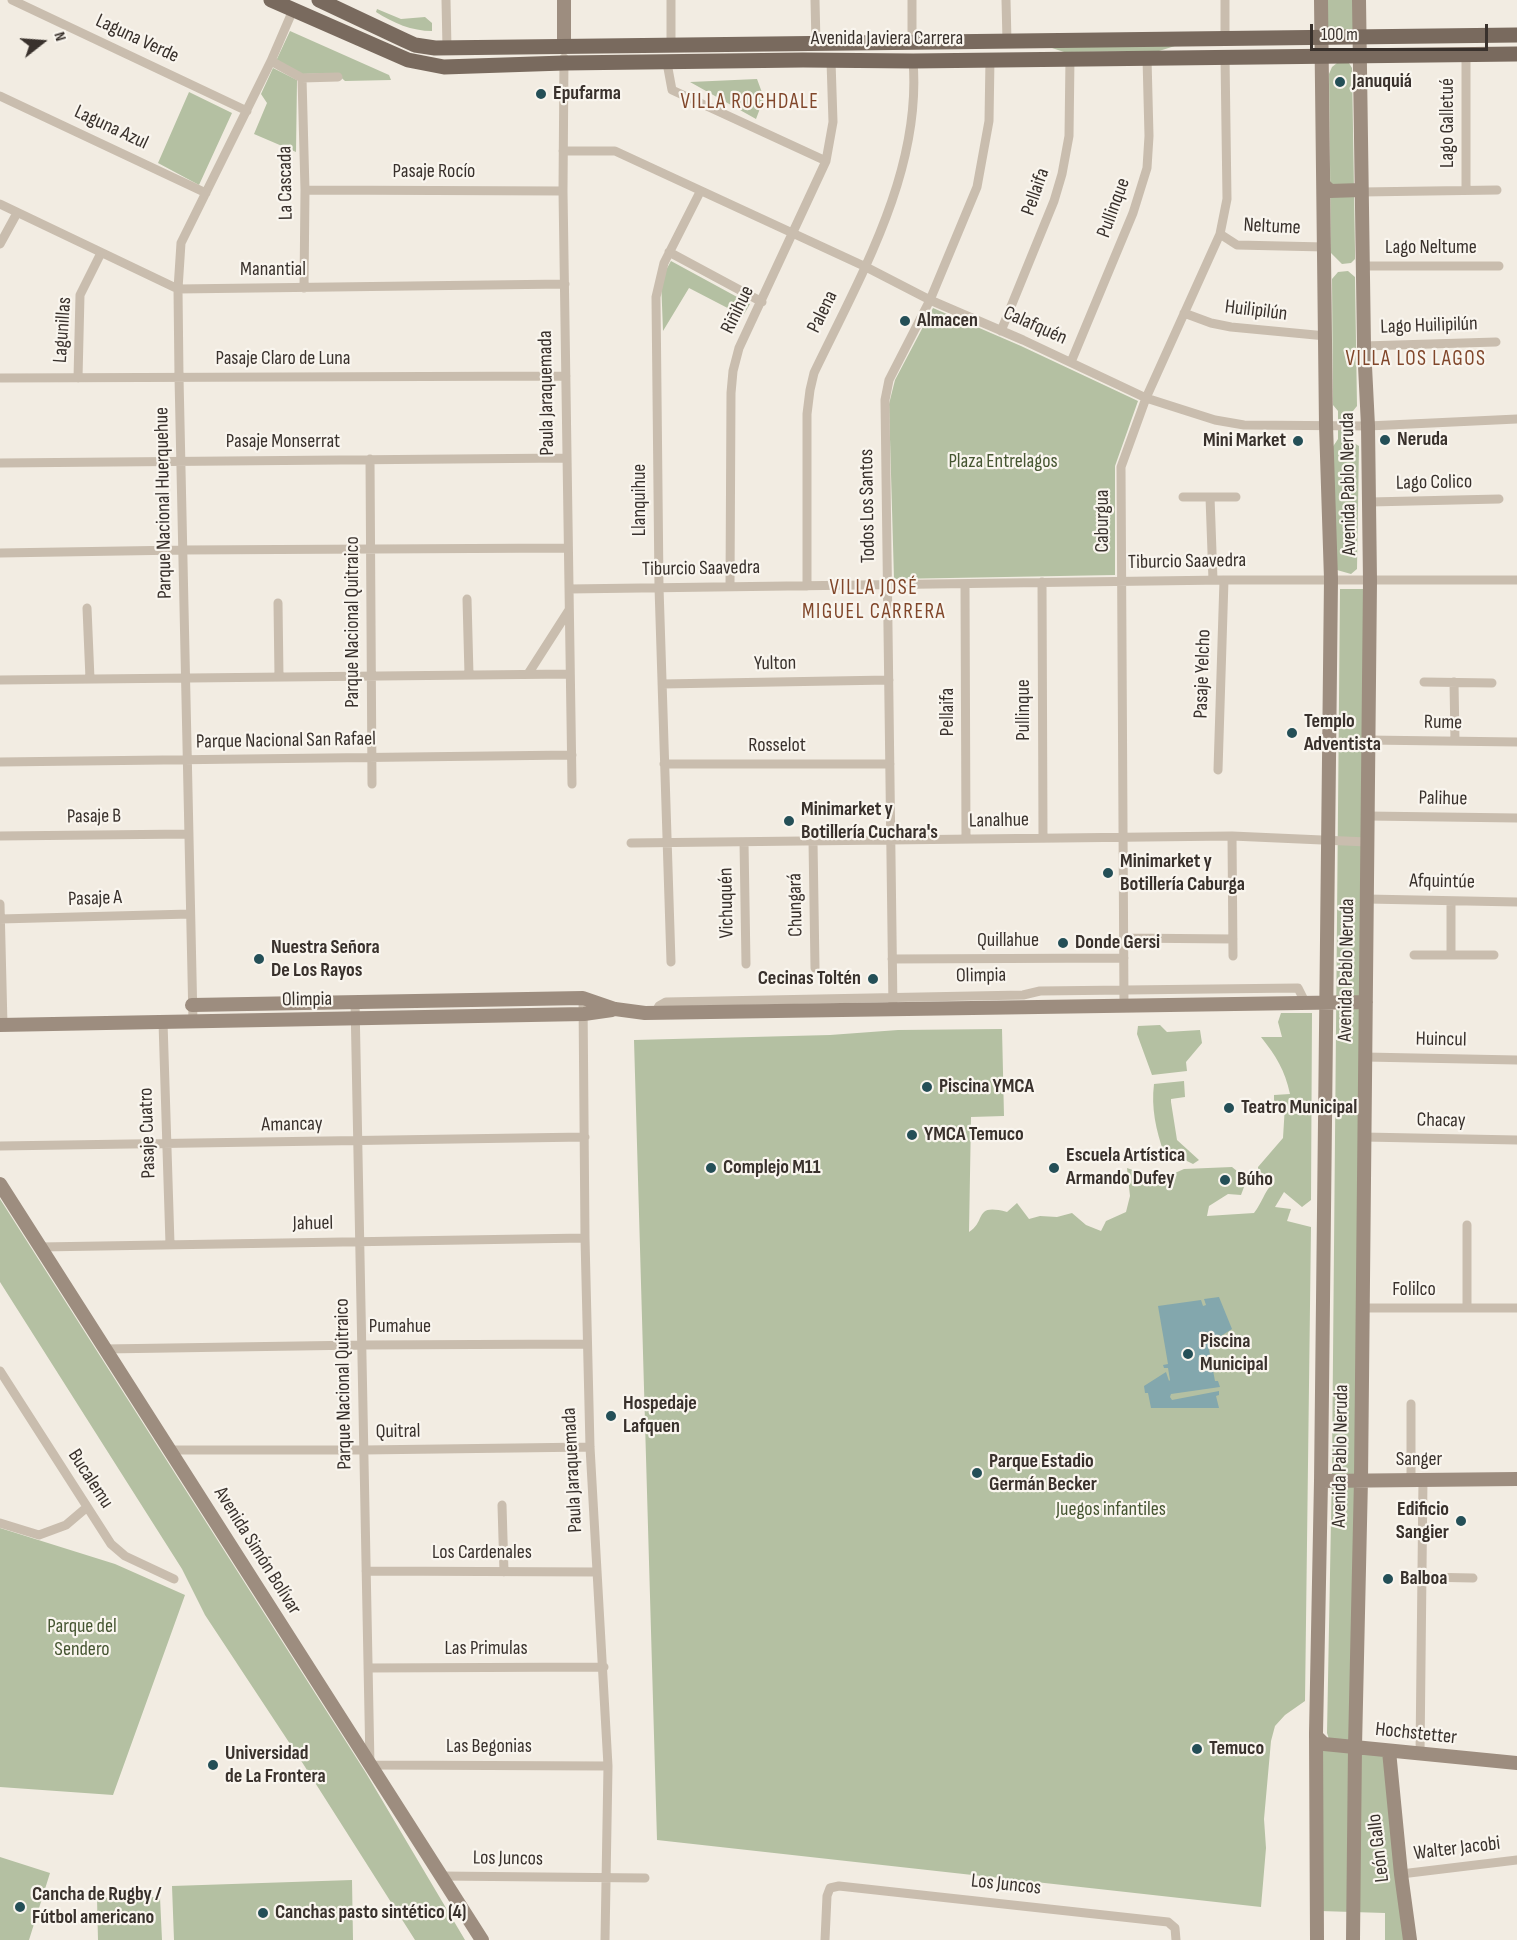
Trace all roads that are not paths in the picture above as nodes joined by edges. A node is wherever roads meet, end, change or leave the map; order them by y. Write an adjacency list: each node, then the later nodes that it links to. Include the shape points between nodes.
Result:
1 (12, 0): 45 (street, Laguna Verde)
2 (271, 0): 13 (main road, Avenida Javiera Carrera)
3 (446, 0): 23 (street)
4 (564, 0): 22 (main road, Paula Jaraquemada)
5 (671, 0): 21 (street)
6 (815, 0): 20 (street)
7 (912, 0): 19 (street)
8 (1006, 0): 18 (street)
9 (1225, 0): 17 (street)
10 (1321, 0): 16 (main road, Avenida Pablo Neruda)
11 (1359, 0): 15 (main road, Avenida Pablo Neruda)
12 (321, 2): 13 (main road); 23 (main road, Avenida Javiera Carrera, via 416,45)
13 (293, 10): 34 (street, Parque Nacional Huerquehue); 41 (main road, Avenida Javiera Carrera, via 408,60)
14 (1517, 35): 15 (main road, Avenida Javiera Carrera)
15 (1359, 36): 16 (main road, Avenida Javiera Carrera); 27 (main road, Avenida Pablo Neruda)
16 (1322, 37): 17 (main road, Avenida Javiera Carrera); 26 (main road, Avenida Pablo Neruda)
17 (1225, 38): 18 (main road, Avenida Javiera Carrera); 28 (main road)
18 (1007, 41): 19 (main road, Avenida Javiera Carrera); 32 (main road)
19 (912, 42): 20 (main road, Avenida Javiera Carrera); 36 (main road)
20 (816, 43): 21 (main road, Avenida Javiera Carrera); 33 (main road)
21 (671, 45): 22 (main road, Avenida Javiera Carrera); 38 (main road)
22 (564, 46): 23 (main road, Avenida Javiera Carrera); 39 (street, Paula Jaraquemada)
23 (447, 48): 41 (main road)
24 (1517, 54): 25 (main road, Avenida Javiera Carrera)
25 (1466, 55): 27 (main road, Avenida Javiera Carrera); 50 (street, Lago Galletué)
26 (1322, 56): 27 (main road, Avenida Javiera Carrera); 28 (main road, Avenida Javiera Carrera); 48 (main road, Avenida Pablo Neruda)
27 (1359, 56): 53 (main road, Avenida Pablo Neruda)
28 (1220, 57): 30 (main road, Avenida Javiera Carrera); 59 (street, Caburgua, via 1227,199)
29 (1070, 58): 30 (main road, Avenida Javiera Carrera); 32 (main road, Avenida Javiera Carrera); 73 (street, Pellaifa, via 1069,136 1062,174)
30 (1147, 58): 77 (street, Pullinque, via 1147,168 1133,213)
31 (990, 59): 32 (main road, Avenida Javiera Carrera); 37 (main road, Avenida Javiera Carrera); 70 (street, Todos Los Santos, via 989,122 977,187)
32 (1018, 59)
33 (802, 60): 35 (main road, Avenida Javiera Carrera); 38 (main road, Avenida Javiera Carrera)
34 (271, 61): 43 (street); 45 (street, Parque Nacional Huerquehue)
35 (831, 61): 36 (main road, Avenida Javiera Carrera); 47 (street, Riñihue, via 833,122)
36 (896, 61): 37 (main road, Avenida Javiera Carrera)
37 (913, 61): 66 (street, Palena, via 914,106 905,161)
38 (688, 62): 40 (main road, Avenida Javiera Carrera)
39 (564, 63): 40 (main road, Avenida Javiera Carrera); 41 (main road, Avenida Javiera Carrera); 46 (street, Paula Jaraquemada)
40 (667, 63): 47 (street, via 672,90)
41 (456, 67)
42 (338, 77): 43 (street)
43 (302, 78): 49 (street, La Cascada)
44 (0, 96): 55 (street, Laguna Azul)
45 (247, 111): 55 (street, Parque Nacional Huerquehue)
46 (564, 151): 52 (street, Paula Jaraquemada); 54 (street, Calafquén, via 615,151)
47 (826, 161): 58 (street, Riñihue)
48 (1324, 184): 53 (main road, via 1330,191); 61 (main road, Avenida Pablo Neruda)
49 (305, 189): 52 (street, Pasaje Rocío); 68 (street, La Cascada)
50 (1466, 190): 51 (street); 53 (street)
51 (1497, 190)
52 (563, 191): 67 (street, Paula Jaraquemada)
53 (1361, 191): 64 (main road, Avenida Pablo Neruda)
54 (700, 192): 58 (street, Calafquén); 62 (street, Llanquihue)
55 (206, 193): 69 (street, Parque Nacional Huerquehue, via 181,243)
56 (0, 204): 57 (street, Manantial)
57 (16, 213): 60 (street); 63 (street, Manantial)
58 (793, 233): 66 (street, Calafquén); 71 (street, Riñihue)
59 (1220, 234): 61 (street, Neltume, via 1237,245); 72 (street, Caburgua)
60 (0, 244)
61 (1324, 248): 74 (main road, Avenida Pablo Neruda)
62 (669, 252): 71 (street); 110 (street, Llanquihue, via 656,297)
63 (101, 253): 69 (street, Manantial); 81 (street, Lagunillas, via 80,296)
64 (1363, 266): 65 (street, Lago Neltume); 76 (main road, Avenida Pablo Neruda)
65 (1499, 266)
66 (866, 267): 70 (street, Calafquén); 109 (street, Palena, via 814,373 810,390)
67 (565, 284): 68 (street, Manantial); 78 (street, Paula Jaraquemada)
68 (304, 288): 69 (street, Manantial)
69 (178, 289): 79 (street, Parque Nacional Huerquehue)
70 (930, 300): 73 (street, Calafquén); 107 (street, Todos Los Santos, via 889,380 885,400)
71 (762, 302): 108 (street, Riñihue, via 739,348 731,382)
72 (1184, 313): 74 (street, Huilipilún, via 1231,327); 82 (street, Caburgua)
73 (1001, 331): 77 (street, Calafquén)
74 (1326, 336): 84 (main road, Avenida Pablo Neruda)
75 (1496, 342): 76 (street, Lago Huilipilún)
76 (1364, 346): 85 (main road, Avenida Pablo Neruda)
77 (1071, 363): 82 (street, Calafquén)
78 (566, 376): 79 (street, Pasaje Claro de Luna); 86 (street, Paula Jaraquemada)
79 (179, 377): 81 (street, Pasaje Claro de Luna); 88 (street, Parque Nacional Huerquehue)
80 (0, 378): 81 (street, Pasaje Claro de Luna)
81 (78, 378)
82 (1146, 398): 84 (street, Calafquén, via 1244,425); 103 (street, Caburgua, via 1121,467)
83 (1517, 419): 85 (street, Calafquén)
84 (1326, 425): 85 (street, Calafquén); 99 (main road, Avenida Pablo Neruda)
85 (1368, 426): 94 (main road, Avenida Pablo Neruda)
86 (567, 458): 87 (street, Pasaje Monserrat); 96 (street, Paula Jaraquemada)
87 (370, 459): 88 (street, Pasaje Monserrat); 95 (street, Parque Nacional Quitraico)
88 (181, 461): 89 (street, Pasaje Monserrat); 97 (street, Parque Nacional Huerquehue)
89 (0, 463)
90 (1183, 497): 91 (street)
91 (1210, 497): 92 (street); 100 (street)
92 (1236, 497)
93 (1499, 500): 94 (street, Lago Colico)
94 (1370, 502): 104 (main road, Avenida Pablo Neruda)
95 (371, 549): 96 (street); 97 (street); 119 (street, Parque Nacional Quitraico)
96 (568, 549): 111 (street, Paula Jaraquemada)
97 (183, 550): 98 (street); 121 (street, Parque Nacional Huerquehue)
98 (0, 553)
99 (1331, 579): 101 (street, Tiburcio Saavedra); 104 (street, Tiburcio Saavedra); 150 (main road, Avenida Pablo Neruda)
100 (1213, 580): 101 (street, Tiburcio Saavedra); 103 (street, Tiburcio Saavedra)
101 (1224, 580): 138 (street, Pasaje Yelcho)
102 (1517, 580): 104 (street, Tiburcio Saavedra)
103 (1122, 581): 105 (street, Tiburcio Saavedra); 146 (street, Caburgua)
104 (1370, 581): 129 (main road, Avenida Pablo Neruda)
105 (1042, 582): 106 (street, Tiburcio Saavedra); 147 (street, Pullinque)
106 (965, 584): 107 (street, Tiburcio Saavedra); 148 (street, Pellaifa)
107 (888, 585): 109 (street, Tiburcio Saavedra); 124 (street, Todos Los Santos)
108 (730, 586): 109 (street, Tiburcio Saavedra); 110 (street, Tiburcio Saavedra)
109 (807, 586)
110 (659, 587): 111 (street, Tiburcio Saavedra); 128 (street, Llanquihue)
111 (569, 589): 115 (street, Paula Jaraquemada)
112 (467, 599): 118 (street)
113 (278, 603): 120 (street)
114 (87, 608): 122 (street)
115 (569, 610): 116 (street); 117 (street, Paula Jaraquemada)
116 (528, 674): 117 (street); 118 (street)
117 (570, 674): 132 (street, Paula Jaraquemada)
118 (469, 675): 119 (street)
119 (371, 676): 120 (street); 133 (street, Parque Nacional Quitraico)
120 (279, 677): 121 (street)
121 (185, 678): 122 (street); 134 (street, Parque Nacional Huerquehue)
122 (90, 679): 123 (street)
123 (0, 680)
124 (889, 680): 128 (street, Yulton); 137 (street, Todos Los Santos)
125 (1424, 682): 126 (street)
126 (1454, 682): 127 (street); 130 (street)
127 (1492, 683)
128 (662, 684): 136 (street, Llanquihue)
129 (1368, 740): 130 (street, Rume); 141 (main road, Avenida Pablo Neruda)
130 (1455, 741): 131 (street, Rume)
131 (1517, 742)
132 (572, 755): 133 (street, Parque Nacional San Rafael); 140 (street, Paula Jaraquemada)
133 (372, 758): 134 (street, Parque Nacional San Rafael); 139 (street, Parque Nacional Quitraico)
134 (187, 760): 135 (street, Parque Nacional San Rafael); 143 (street, Parque Nacional Huerquehue)
135 (0, 762)
136 (664, 764): 137 (street, Rosselot); 155 (street, Llanquihue)
137 (890, 764): 149 (street, Todos Los Santos)
138 (1218, 770)
139 (372, 784)
140 (572, 784)
141 (1368, 816): 142 (street, Palihue); 153 (main road, Avenida Pablo Neruda)
142 (1517, 818)
143 (189, 834): 144 (street, Pasaje B); 160 (street, Parque Nacional Huerquehue)
144 (0, 836)
145 (1232, 836): 146 (street, Lanalhue); 150 (street, Lanalhue); 163 (street)
146 (1123, 837): 147 (street, Lanalhue); 162 (street, Caburgua)
147 (1043, 838): 148 (street, Lanalhue)
148 (966, 839): 149 (street, Lanalhue)
149 (891, 840): 151 (street, Lanalhue); 169 (street, Todos Los Santos)
150 (1328, 840): 153 (street, Lanalhue); 177 (main road, Avenida Pablo Neruda)
151 (813, 841): 152 (street, Lanalhue); 172 (street, Chungará)
152 (744, 842): 155 (street, Lanalhue); 171 (street, Vichuquén)
153 (1367, 842): 156 (main road, Avenida Pablo Neruda)
154 (631, 843): 155 (street, Lanalhue)
155 (668, 843): 170 (street, Llanquihue)
156 (1367, 899): 157 (street, Afquintúe); 178 (main road, Avenida Pablo Neruda)
157 (1451, 901): 158 (street, Afquintúe); 165 (street)
158 (1517, 902)
159 (0, 904): 161 (street)
160 (190, 914): 161 (street, Pasaje A); 180 (street, Parque Nacional Huerquehue)
161 (0, 920): 187 (street)
162 (1124, 938): 163 (street); 168 (street, Caburgua)
163 (1233, 939): 167 (street)
164 (1414, 955): 165 (street)
165 (1450, 955): 166 (street)
166 (1494, 955)
167 (1233, 956)
168 (1124, 958): 169 (street, Quillahue); 173 (street, Caburgua)
169 (892, 960): 179 (street, Todos Los Santos)
170 (671, 962)
171 (746, 964)
172 (815, 968)
173 (1124, 990): 176 (street, Olimpia, via 1298,988); 179 (street, Olimpia, via 1040,991); 181 (street, Caburgua)
174 (583, 998): 175 (main road, Olimpia); 182 (main road, Olimpia); 183 (street, Paula Jaraquemada)
175 (355, 1002): 180 (main road, Olimpia); 184 (street, Parque Nacional Quitraico)
176 (1305, 1002): 177 (main road, Olimpia); 181 (main road, Olimpia)
177 (1326, 1002): 178 (main road, Olimpia); 216 (main road, Avenida Pablo Neruda)
178 (1366, 1002): 188 (main road, Avenida Pablo Neruda)
179 (893, 1003): 181 (main road, Olimpia); 182 (main road, Olimpia, via 655,1013)
180 (192, 1005): 185 (street, Parque Nacional Huerquehue)
181 (1124, 1005)
182 (615, 1009): 183 (main road, Olimpia)
183 (584, 1014): 184 (main road, Olimpia); 190 (street, Paula Jaraquemada)
184 (356, 1018): 185 (main road, Olimpia); 193 (street, Parque Nacional Quitraico)
185 (193, 1021): 186 (main road, Olimpia)
186 (163, 1022): 187 (main road, Olimpia); 194 (street, Pasaje Cuatro)
187 (2, 1025)
188 (1365, 1056): 189 (street, Huincul); 191 (main road, Avenida Pablo Neruda)
189 (1517, 1060)
190 (585, 1137): 193 (street, Amancay); 198 (street, Paula Jaraquemada)
191 (1364, 1137): 192 (street, Chacay); 202 (main road, Avenida Pablo Neruda)
192 (1517, 1140)
193 (358, 1141): 194 (street, Amancay); 199 (street, Parque Nacional Quitraico)
194 (166, 1145): 195 (street, Amancay); 200 (street, Pasaje Cuatro)
195 (0, 1146)
196 (0, 1184): 201 (main road, Avenida Simón Bolívar)
197 (1467, 1225): 203 (street)
198 (585, 1238): 199 (street, Jahuel); 205 (street, Paula Jaraquemada)
199 (360, 1242): 200 (street, Jahuel); 206 (street, Parque Nacional Quitraico)
200 (170, 1244): 201 (street, Jahuel)
201 (40, 1247): 207 (main road, Avenida Simón Bolívar)
202 (1362, 1308): 203 (street, Folilco); 213 (main road, Avenida Pablo Neruda)
203 (1467, 1308): 204 (street, Folilco)
204 (1517, 1308)
205 (587, 1344): 206 (street, Pumahue); 210 (street, Paula Jaraquemada)
206 (362, 1345): 207 (street, Pumahue); 212 (street, Parque Nacional Quitraico)
207 (105, 1349): 211 (main road, Avenida Simón Bolívar)
208 (0, 1371): 218 (street, Bucalemu)
209 (1411, 1404): 214 (street)
210 (591, 1447): 212 (street, Quitral); 222 (street, Paula Jaraquemada)
211 (170, 1450): 212 (street, Quitral); 233 (main road, Avenida Simón Bolívar)
212 (364, 1450): 220 (street, Parque Nacional Quitraico)
213 (1361, 1479): 214 (main road, Sanger); 216 (main road, Sanger); 229 (main road, Avenida Pablo Neruda)
214 (1417, 1479): 215 (main road, Sanger); 223 (street)
215 (1517, 1479)
216 (1322, 1481): 228 (main road, Avenida Pablo Neruda)
217 (502, 1505): 221 (street)
218 (86, 1508): 219 (street, via 66,1525 39,1535); 225 (street, Bucalemu, via 111,1544 125,1556)
219 (0, 1523)
220 (366, 1570): 221 (street, Los Cardenales); 227 (street, Parque Nacional Quitraico)
221 (504, 1572): 222 (street, Los Cardenales)
222 (597, 1572): 226 (street, Paula Jaraquemada)
223 (1422, 1577): 224 (street); 231 (street)
224 (1473, 1578)
225 (174, 1580)
226 (604, 1667): 227 (street, Las Primulas); 234 (street, Paula Jaraquemada)
227 (368, 1668): 233 (street, Parque Nacional Quitraico)
228 (1316, 1736): 229 (main road, Hochstetter, via 1324,1744); 245 (main road, Avenida Pablo Neruda)
229 (1354, 1747): 230 (main road, Hochstetter); 246 (main road, Avenida Pablo Neruda)
230 (1389, 1751): 231 (main road, Hochstetter); 236 (main road, León Gallo)
231 (1420, 1754): 232 (main road, Hochstetter)
232 (1517, 1763)
233 (370, 1765): 234 (street, Las Begonias); 237 (main road, Avenida Simón Bolívar)
234 (608, 1766): 238 (street, Paula Jaraquemada)
235 (1517, 1860): 236 (street, Walter Jacobi)
236 (1401, 1874): 247 (main road, León Gallo)
237 (441, 1876): 238 (street, Los Juncos); 240 (main road, Avenida Simón Bolívar)
238 (606, 1878): 239 (street, Los Juncos); 241 (street, Paula Jaraquemada)
239 (645, 1878)
240 (482, 1940)
241 (605, 1940)
242 (825, 1940): 243 (street, Los Juncos, via 826,1896 830,1888 839,1886 1168,1922)
243 (1176, 1940): 244 (street)
244 (1185, 1940)
245 (1317, 1940)
246 (1353, 1940)
247 (1410, 1940)

